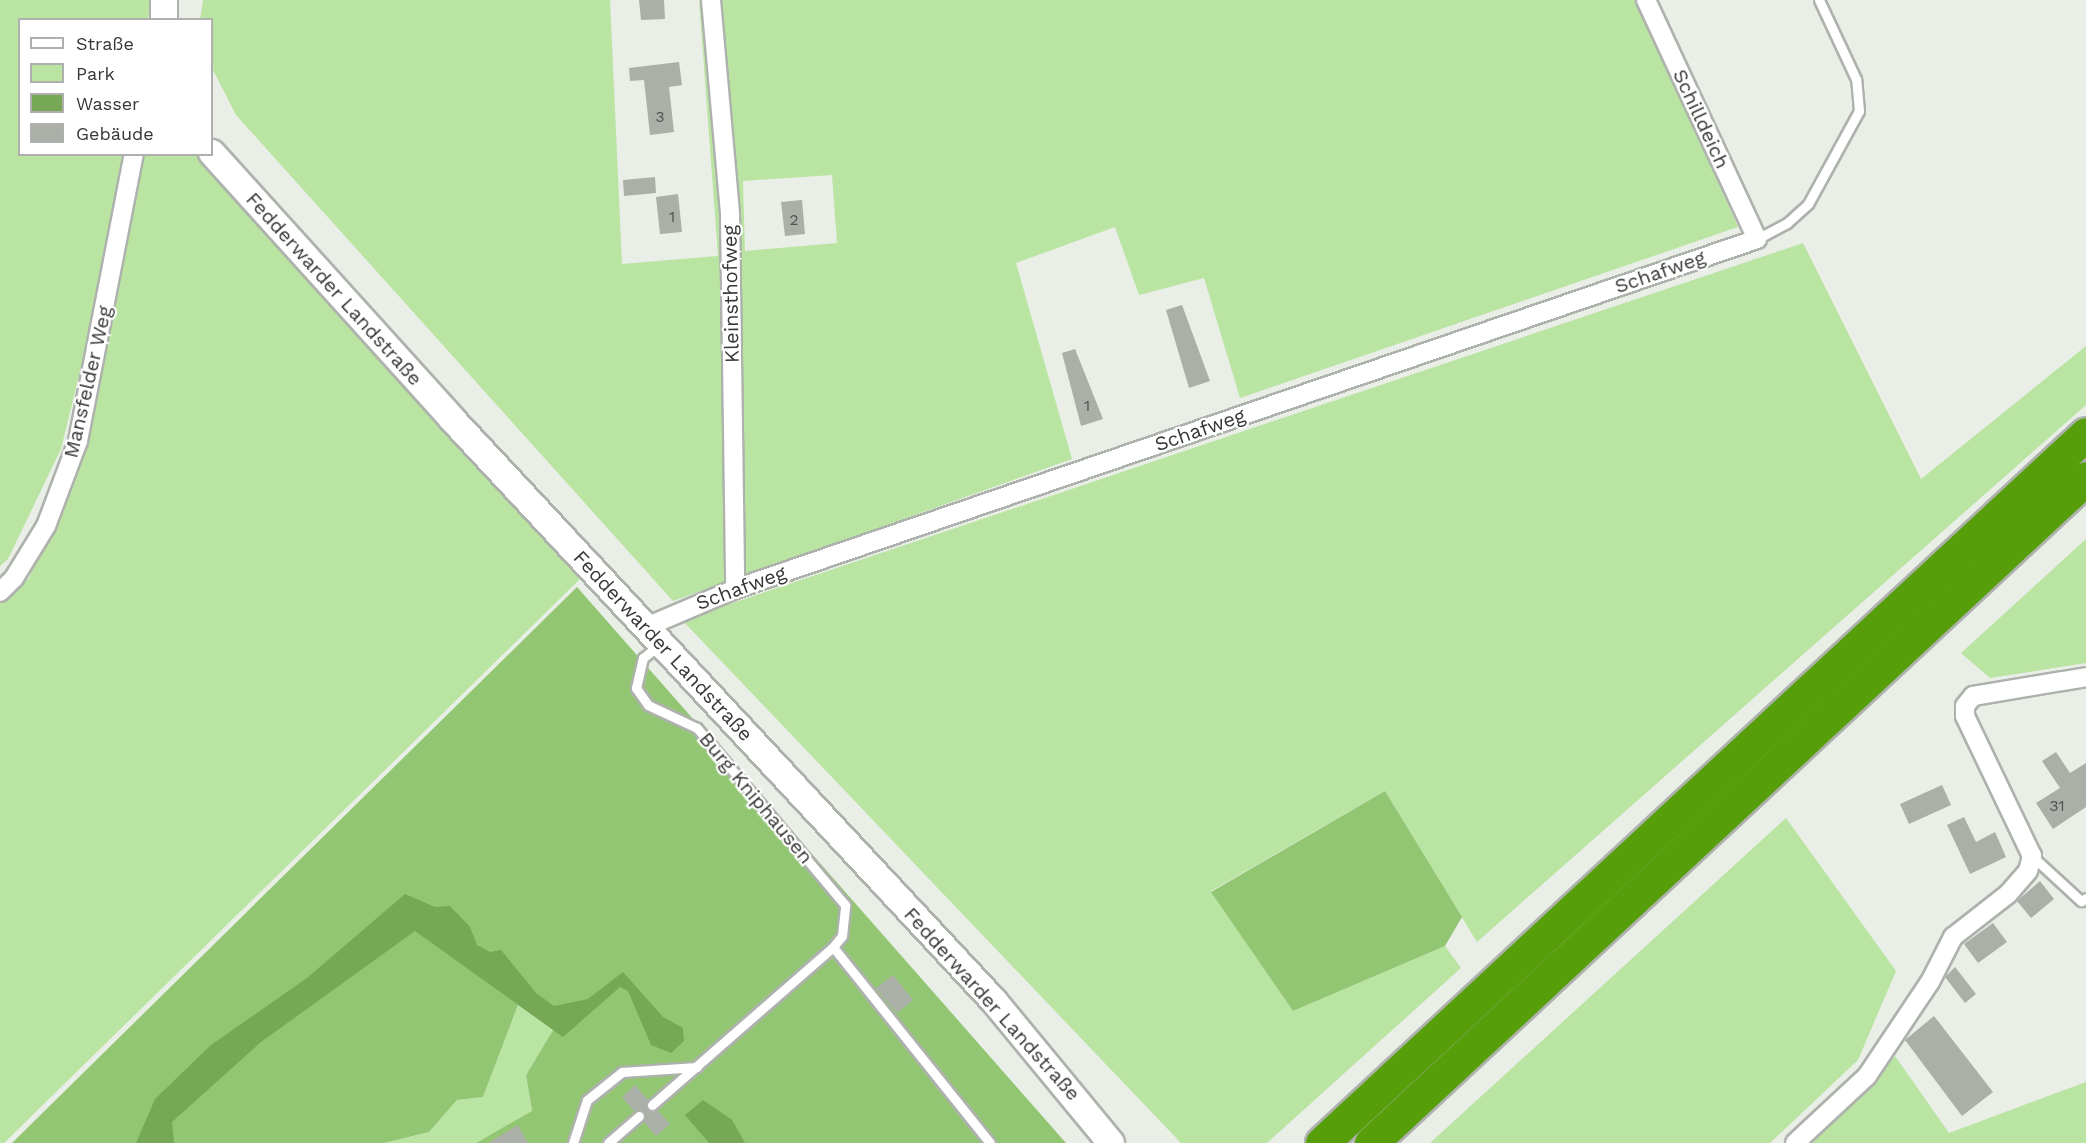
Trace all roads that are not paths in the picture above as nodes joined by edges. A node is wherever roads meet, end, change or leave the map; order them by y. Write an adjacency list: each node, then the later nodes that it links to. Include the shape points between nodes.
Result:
1 (164, 0): 5 (street)
2 (711, 0): 11 (street, Kleinsthofweg, via 730,214)
3 (1646, 0): 8 (street, Schilldeich)
4 (1819, 0): 8 (lane, via 1856,79 1859,111 1808,204 1787,224)
5 (164, 18)
6 (213, 154): 13 (street, Fedderwarder Landstraße)
7 (134, 156): 12 (street, Mansfelder Weg, via 78,441 46,526 14,578)
8 (1757, 239): 11 (street, Schafweg)
9 (2086, 434): 25 (highway)
10 (2086, 478): 26 (highway)
11 (735, 589): 13 (street, Schafweg)
12 (0, 592)
13 (653, 636): 17 (lane, Burg Kniphausen, via 636,688 648,705 698,728 844,905 842,936); 24 (street, Fedderwarder Landstraße, via 994,1001)
14 (2086, 677): 15 (street, via 1973,696 1965,706 1965,716)
15 (2032, 856): 16 (lane, via 2081,901); 27 (street, via 2028,871 2008,894 1953,937 1930,982 1867,1076)
16 (2086, 898)
17 (833, 948): 18 (lane, Burg Kniphausen); 23 (lane)
18 (697, 1067): 19 (lane, Burg Kniphausen); 21 (lane, via 622,1072 587,1100)
19 (652, 1105)
20 (639, 1116): 22 (lane)
21 (573, 1143)
22 (608, 1143)
23 (990, 1143)
24 (1111, 1143)
25 (1322, 1143)
26 (1371, 1143)
27 (1795, 1143)

